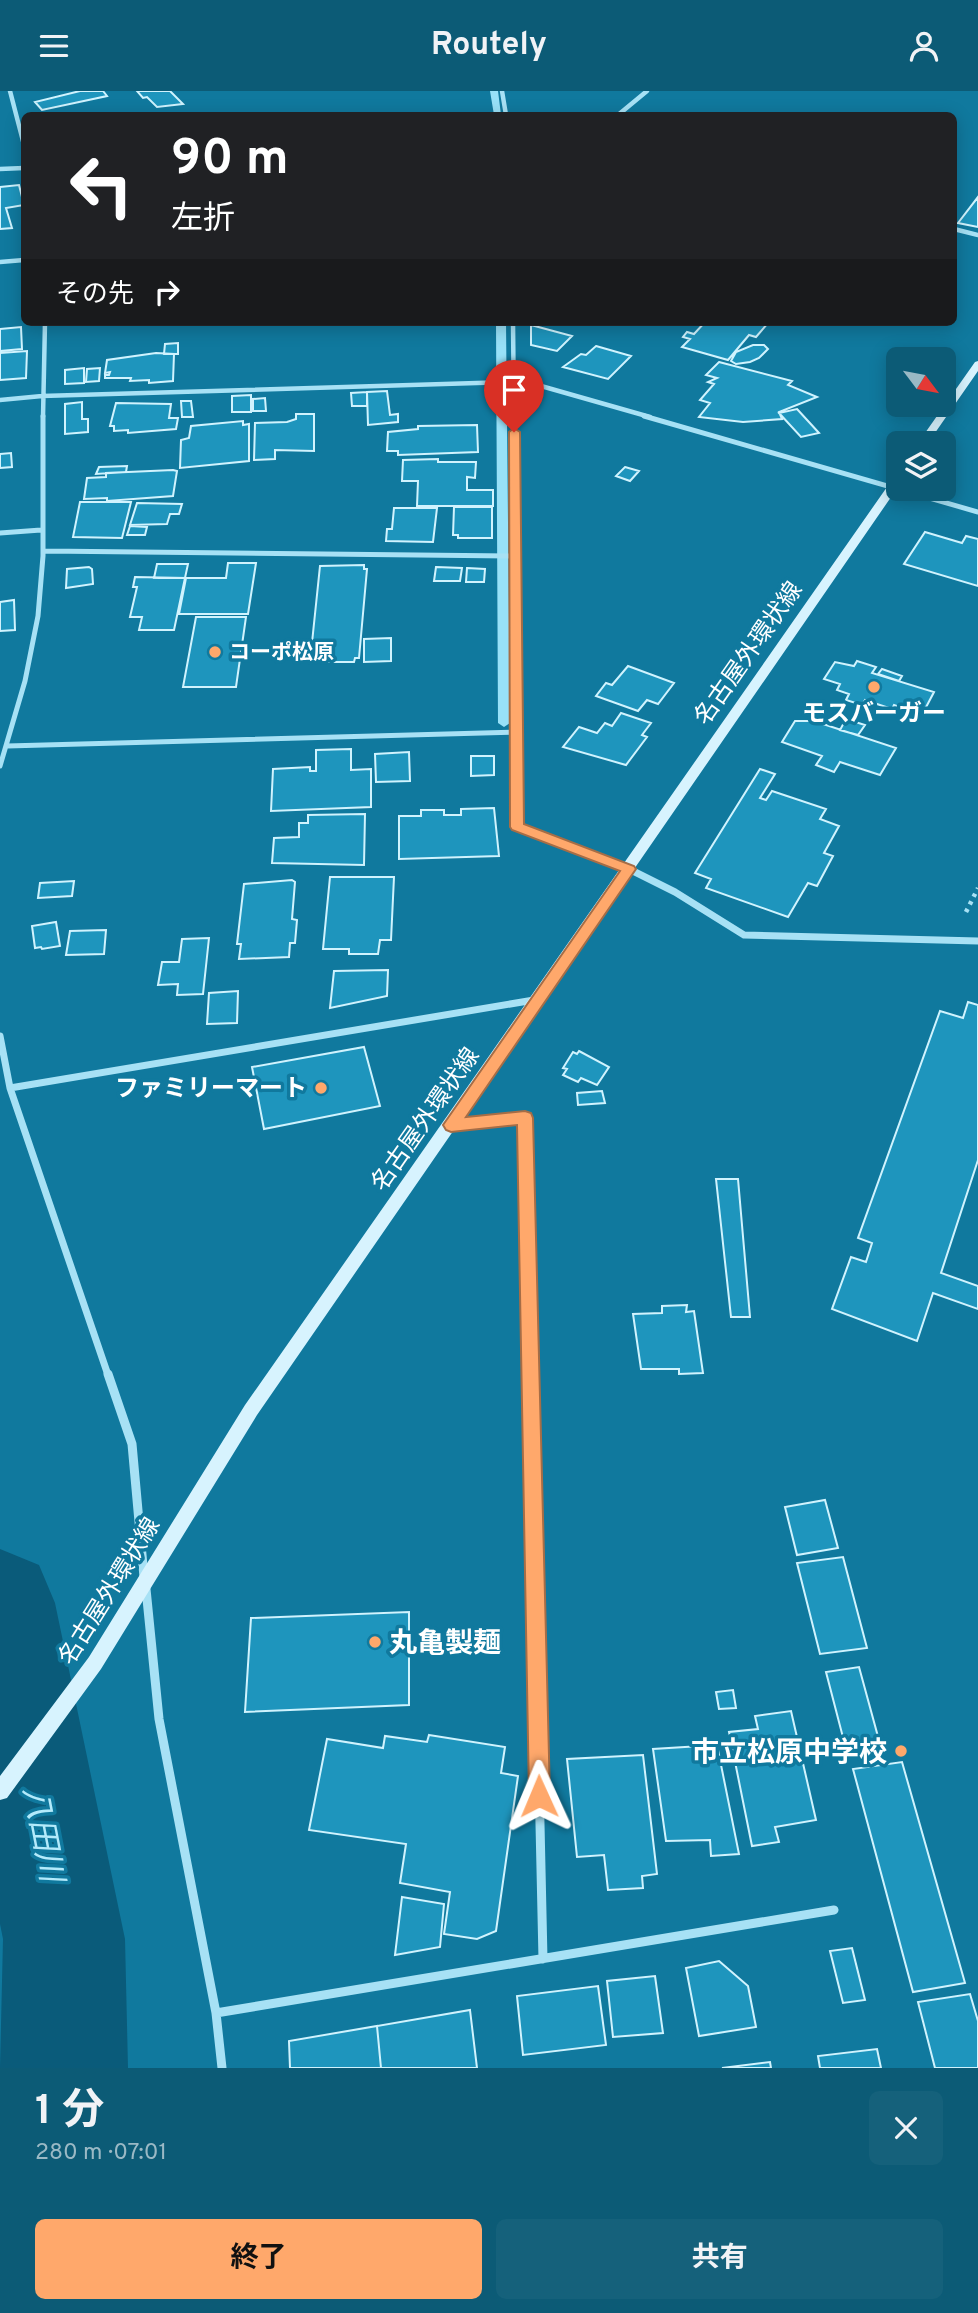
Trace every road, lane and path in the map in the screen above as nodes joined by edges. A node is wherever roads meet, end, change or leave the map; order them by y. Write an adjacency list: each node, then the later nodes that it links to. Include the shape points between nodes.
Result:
1 (10, 91): 6 (street)
2 (502, 91): 4 (street)
3 (647, 91): 5 (street)
4 (506, 112)
5 (622, 112)
6 (21, 133)
7 (21, 168): 8 (street)
8 (0, 169)
9 (957, 230): 10 (street)
10 (978, 235)
11 (21, 260): 12 (street)
12 (0, 262)
13 (45, 326): 17 (street)
14 (513, 326): 16 (street)
15 (978, 364): 19 (main road)
16 (514, 382): 17 (street); 20 (street); 27 (street)
17 (42, 396): 18 (street); 24 (street)
18 (0, 400)
19 (931, 431)
20 (886, 481)
21 (886, 496): 31 (main road, 名古屋外環状線)
22 (947, 501): 23 (street)
23 (978, 512)
24 (41, 530): 25 (street); 26 (street)
25 (0, 533)
26 (45, 551): 27 (street); 29 (street, via 35,636)
27 (516, 556): 28 (street)
28 (518, 732): 29 (street); 31 (street, via 517,827)
29 (7, 746): 30 (street)
30 (0, 766)
31 (629, 869): 32 (street, via 744,935); 33 (main road, 名古屋外環状線)
32 (978, 941)
33 (536, 1000): 35 (street); 36 (main road, 名古屋外環状線)
34 (0, 1036): 35 (street)
35 (10, 1088): 37 (street, via 132,1444)
36 (451, 1125): 37 (main road, 名古屋外環状線, via 251,1410); 40 (street, via 525,1118)
37 (145, 1579): 38 (main road, 名古屋外環状線, via 95,1663); 41 (street, via 159,1719)
38 (0, 1791)
39 (834, 1910): 40 (street)
40 (543, 1959): 41 (street)
41 (216, 2013): 42 (street)
42 (222, 2068)

